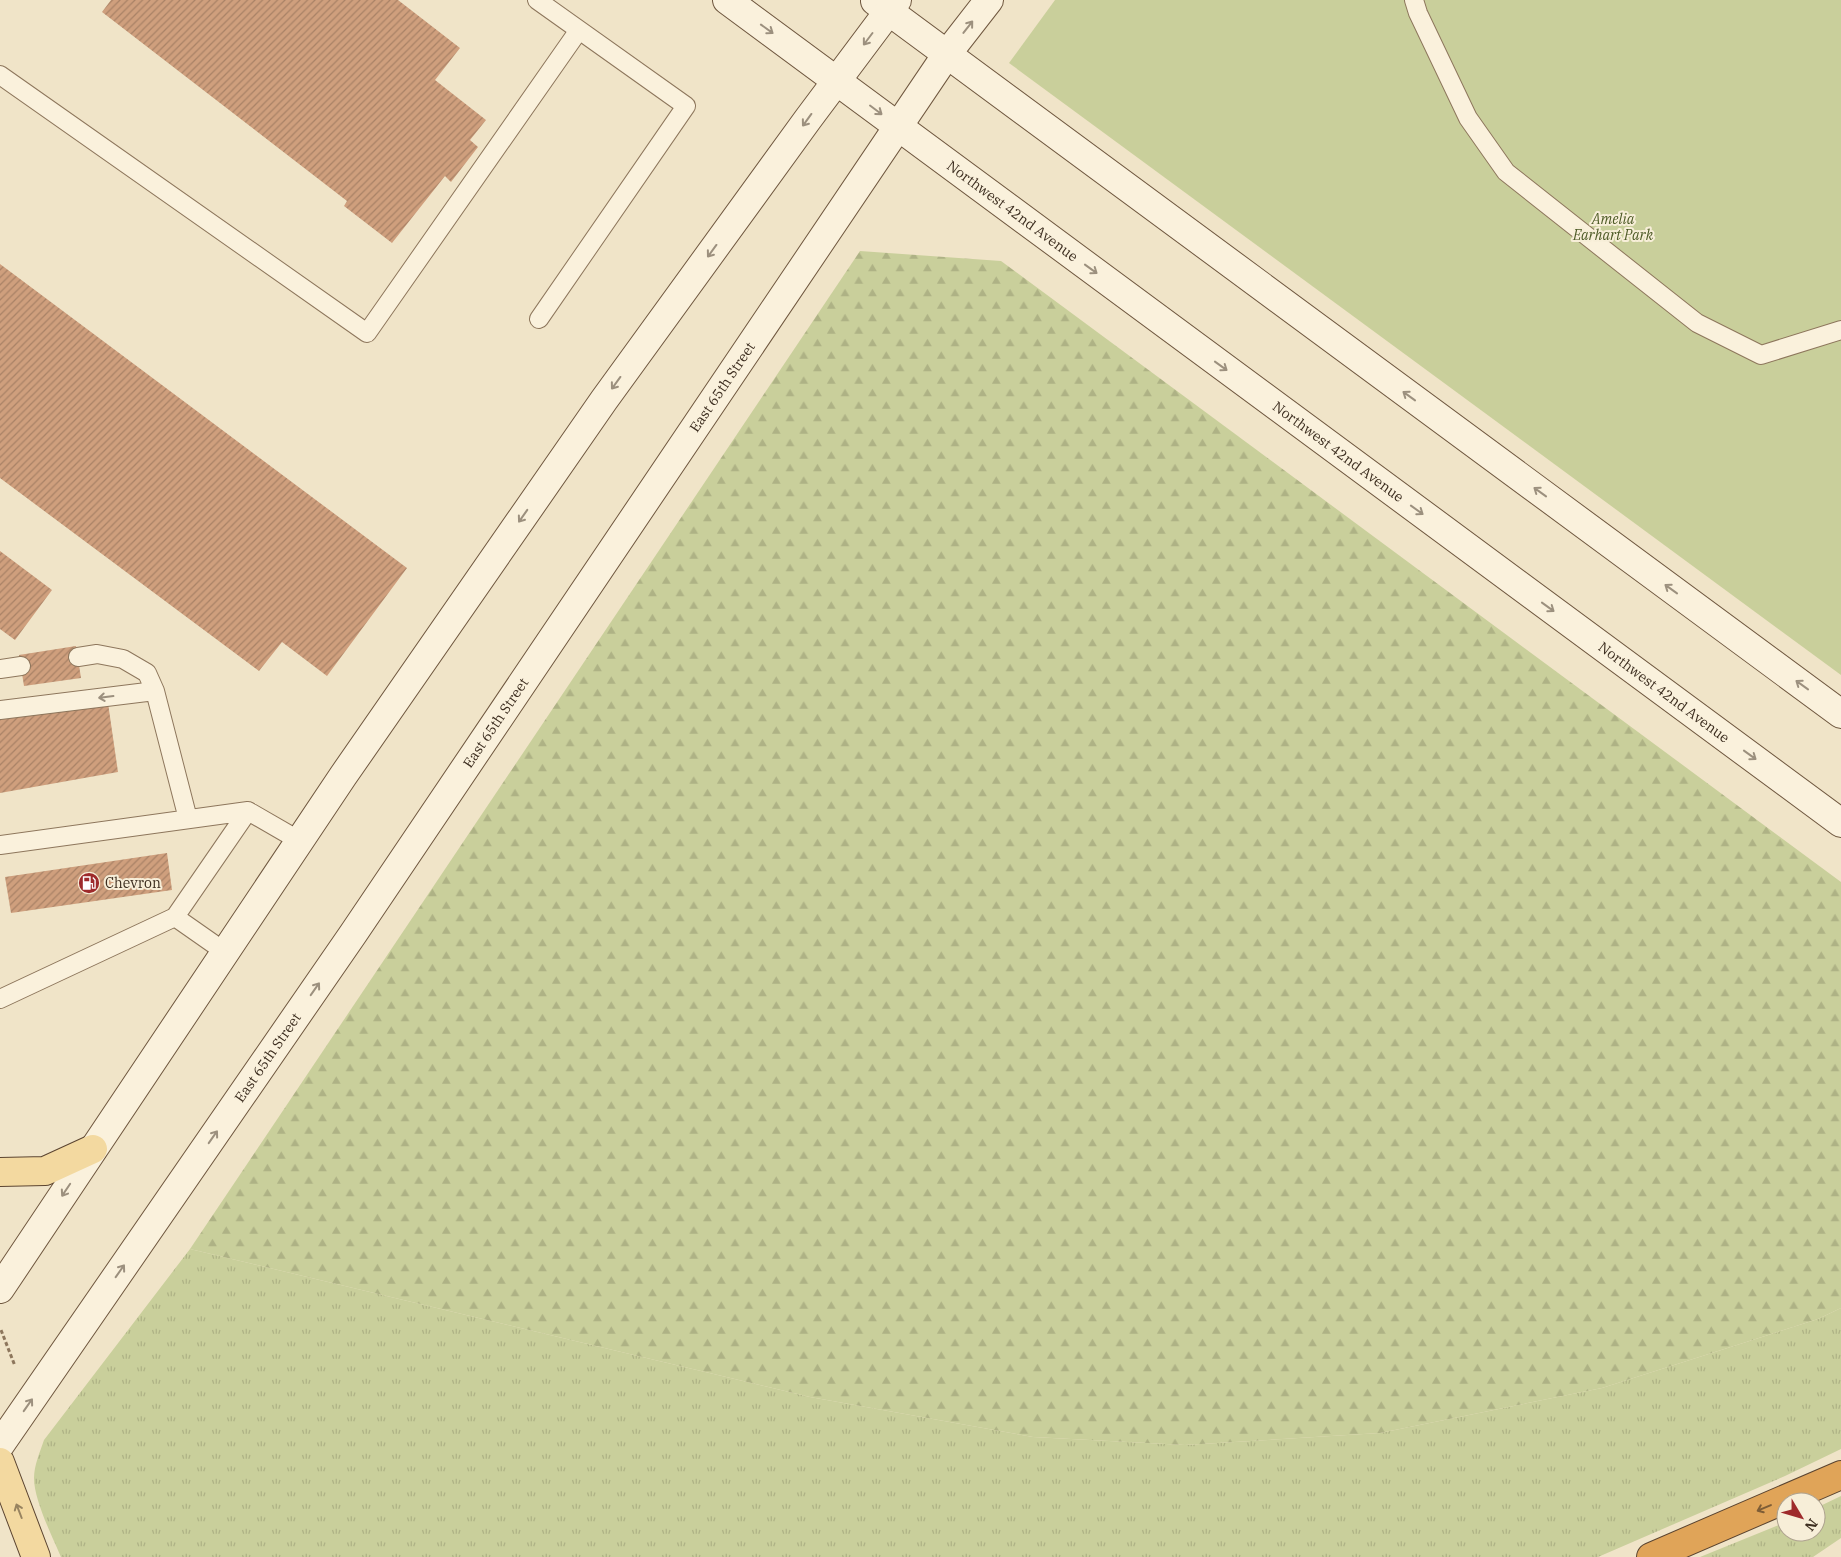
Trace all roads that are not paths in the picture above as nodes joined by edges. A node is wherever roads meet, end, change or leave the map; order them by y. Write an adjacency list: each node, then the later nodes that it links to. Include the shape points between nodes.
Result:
1 (537, 0): 6 (lane)
2 (728, 0): 9 (main road, Northwest 42nd Avenue, one-way to 9)
3 (989, 0): 7 (main road, East 65th Street, one-way to 3)
4 (1414, 0): 12 (lane, via 1468,118 1506,172 1697,323 1761,354)
5 (886, 4): 7 (main road); 9 (main road, one-way to 9)
6 (579, 30): 8 (lane, via 367,333); 11 (lane, via 686,106)
7 (947, 54): 10 (main road, East 65th Street); 18 (main road, one-way to 7)
8 (0, 75)
9 (836, 81): 10 (main road, Northwest 42nd Avenue, one-way to 10); 22 (main road, one-way to 22, via 604,400)
10 (898, 126): 21 (main road, Northwest 42nd Avenue, one-way to 21); 30 (main road, East 65th Street, one-way to 10, via 348,942)
11 (539, 319)
12 (1841, 330)
13 (78, 657): 16 (lane, via 97,654 123,659 147,673)
14 (21, 666): 15 (lane)
15 (0, 669)
16 (154, 691): 17 (lane, one-way to 17); 20 (lane)
17 (0, 710)
18 (1841, 714)
19 (248, 811): 20 (lane); 22 (lane); 24 (lane)
20 (188, 819): 23 (lane)
21 (1841, 822)
22 (300, 841): 25 (main road)
23 (0, 845)
24 (175, 917): 25 (lane); 26 (lane)
25 (225, 952): 27 (main road)
26 (0, 999)
27 (93, 1150): 28 (main road, via 45,1171); 29 (main road, one-way to 29)
28 (0, 1172)
29 (0, 1289)
30 (0, 1445)
31 (0, 1462): 33 (main road, one-way to 31)
32 (1841, 1476): 34 (highway, one-way to 34)
33 (36, 1557)
34 (1651, 1557)

